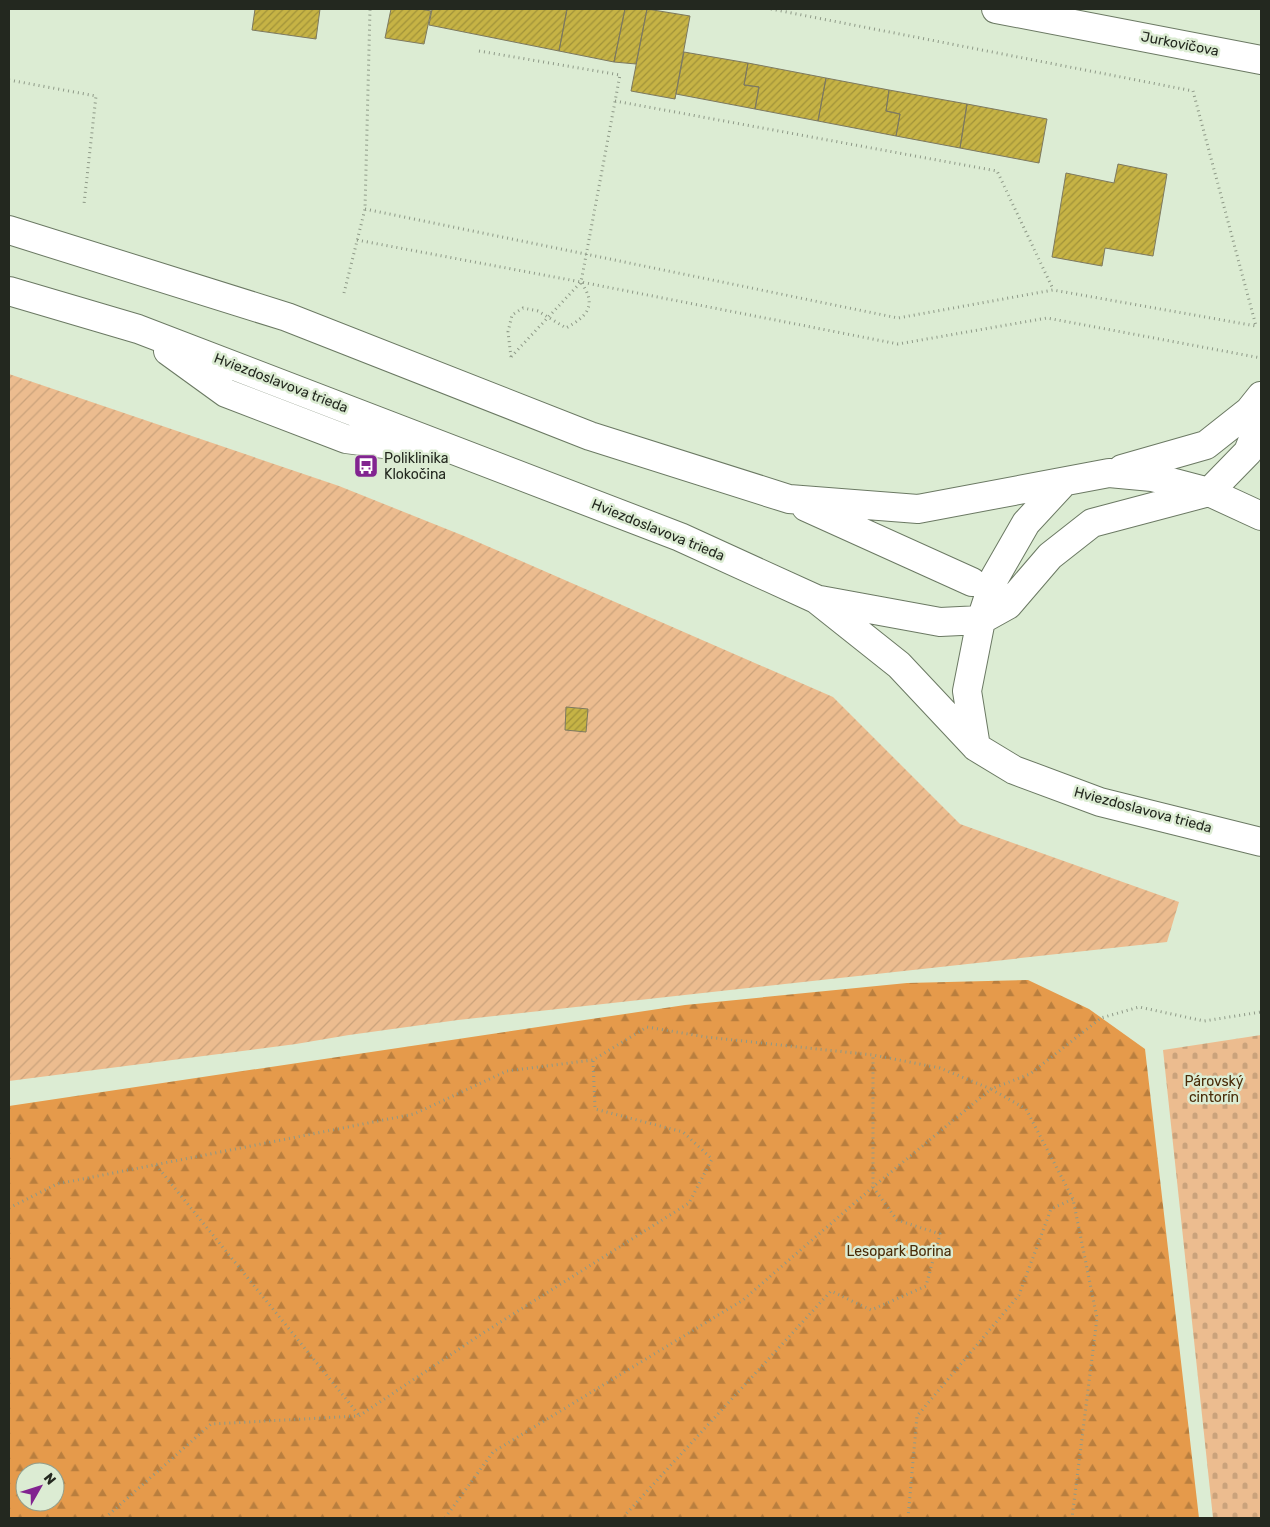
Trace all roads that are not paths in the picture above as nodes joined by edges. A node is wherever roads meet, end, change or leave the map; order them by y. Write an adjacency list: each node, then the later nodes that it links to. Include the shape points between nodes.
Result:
1 (996, 9): 2 (street, Jurkovičova)
2 (1101, 18): 3 (street, Jurkovičova)
3 (1261, 60)
4 (9, 230): 11 (street, via 287,318 590,436)
5 (9, 291): 14 (street, Hviezdoslavova trieda, via 138,329 471,456 680,537)
6 (1261, 396): 8 (street, via 1249,411 1206,445)
7 (1261, 419): 10 (street, via 1248,452)
8 (1108, 473): 9 (street); 10 (street, via 1152,477)
9 (1063, 483): 11 (street, via 918,509); 15 (street, via 1026,523 995,577)
10 (1209, 492): 12 (street); 15 (street, via 1092,523 1050,556 1008,604)
11 (789, 499): 13 (street)
12 (1261, 516)
13 (972, 582)
14 (816, 599): 15 (street, via 940,622); 16 (street, Hviezdoslavova trieda, via 899,665)
15 (981, 620): 16 (street, via 967,691)
16 (976, 747): 17 (street, Hviezdoslavova trieda, via 1014,770 1100,802)
17 (1261, 842)

